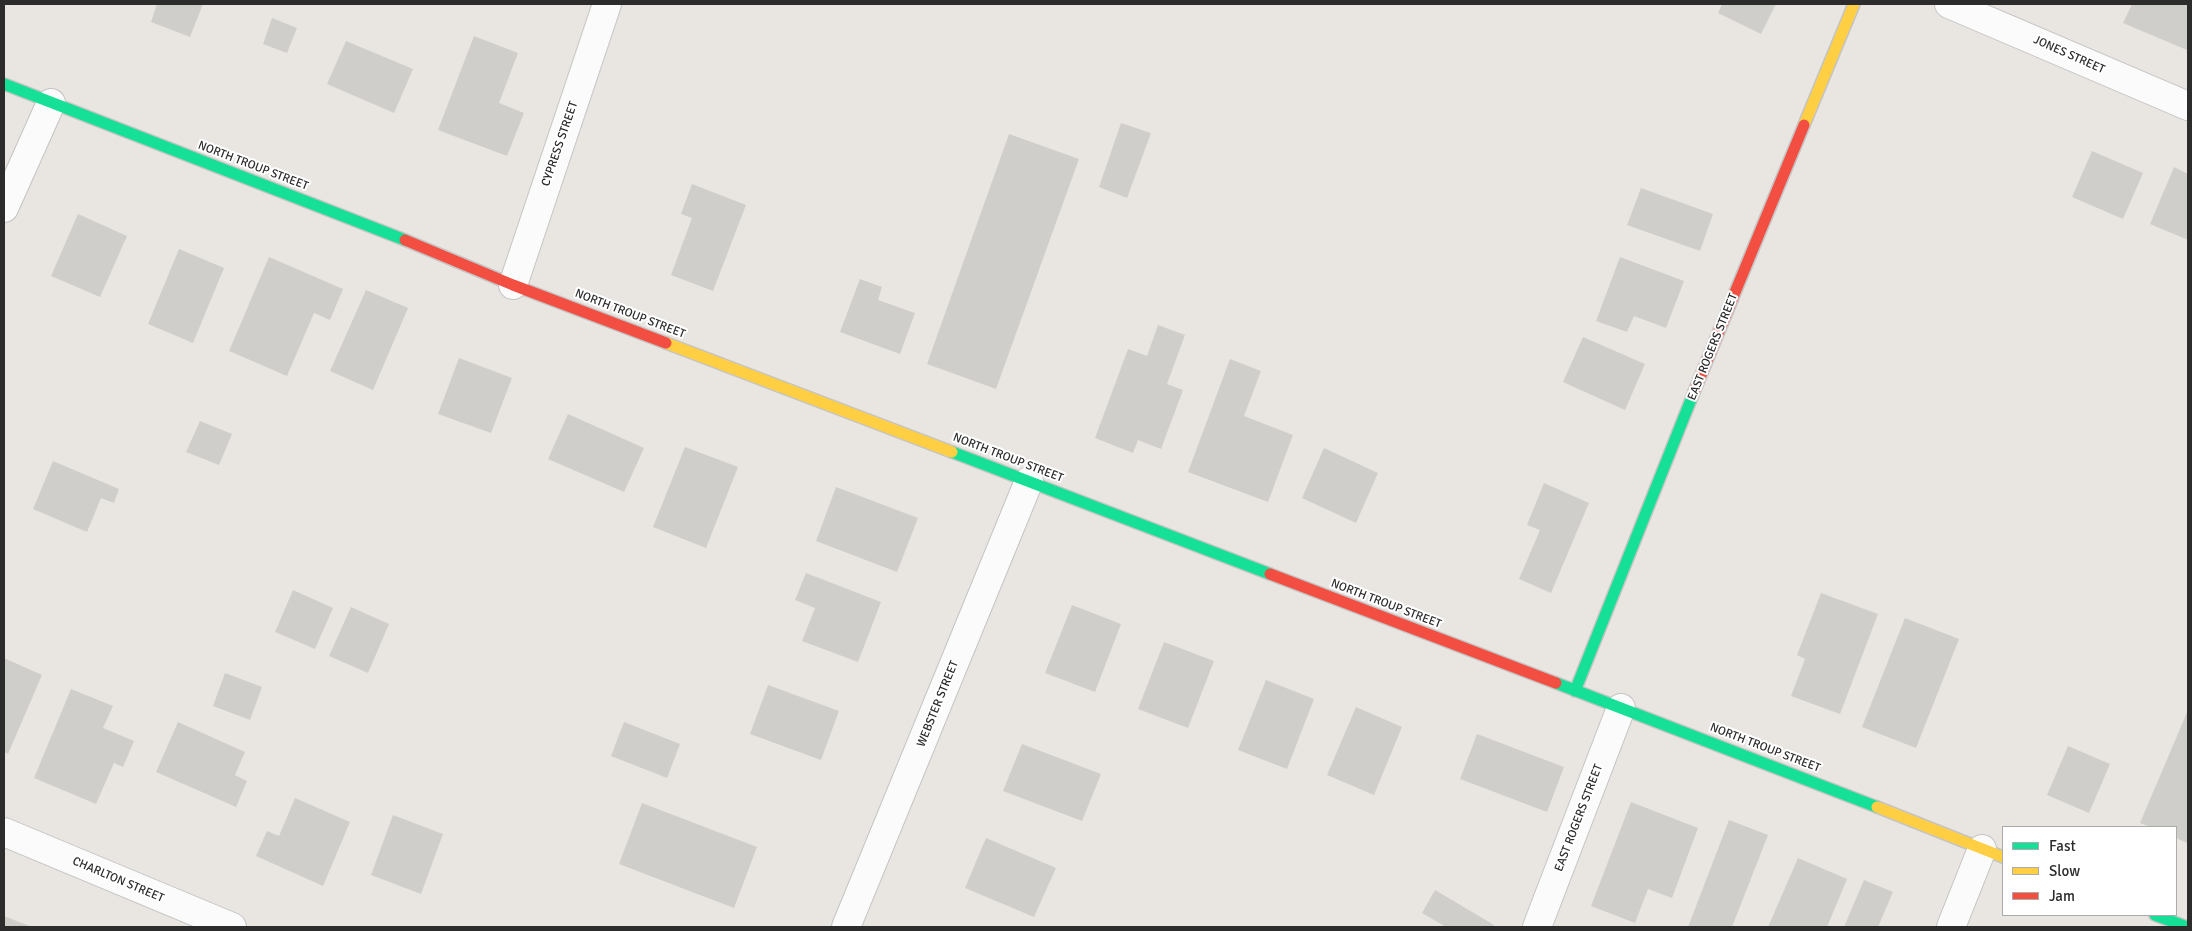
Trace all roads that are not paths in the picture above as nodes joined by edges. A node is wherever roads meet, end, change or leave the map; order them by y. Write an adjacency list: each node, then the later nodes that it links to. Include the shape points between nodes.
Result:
1 (607, 4): 8 (street, CYPRESS STREET)
2 (1854, 4): 10 (street, EAST ROGERS STREET, via 1721,324)
3 (1949, 4): 6 (street, JONES STREET)
4 (4, 84): 5 (street, NORTH TROUP STREET)
5 (51, 102): 7 (street); 8 (street, NORTH TROUP STREET)
6 (2188, 106)
7 (4, 208)
8 (513, 285): 9 (street, NORTH TROUP STREET)
9 (1029, 481): 10 (street, NORTH TROUP STREET); 16 (street, WEBSTER STREET)
10 (1575, 691): 11 (street, NORTH TROUP STREET)
11 (1621, 708): 13 (street, NORTH TROUP STREET); 17 (street, EAST ROGERS STREET)
12 (4, 832): 15 (street, CHARLTON STREET)
13 (1993, 853): 18 (street)
14 (2158, 916): 19 (street)
15 (232, 927)
16 (846, 927)
17 (1537, 927)
18 (1951, 927)
19 (2187, 927)

